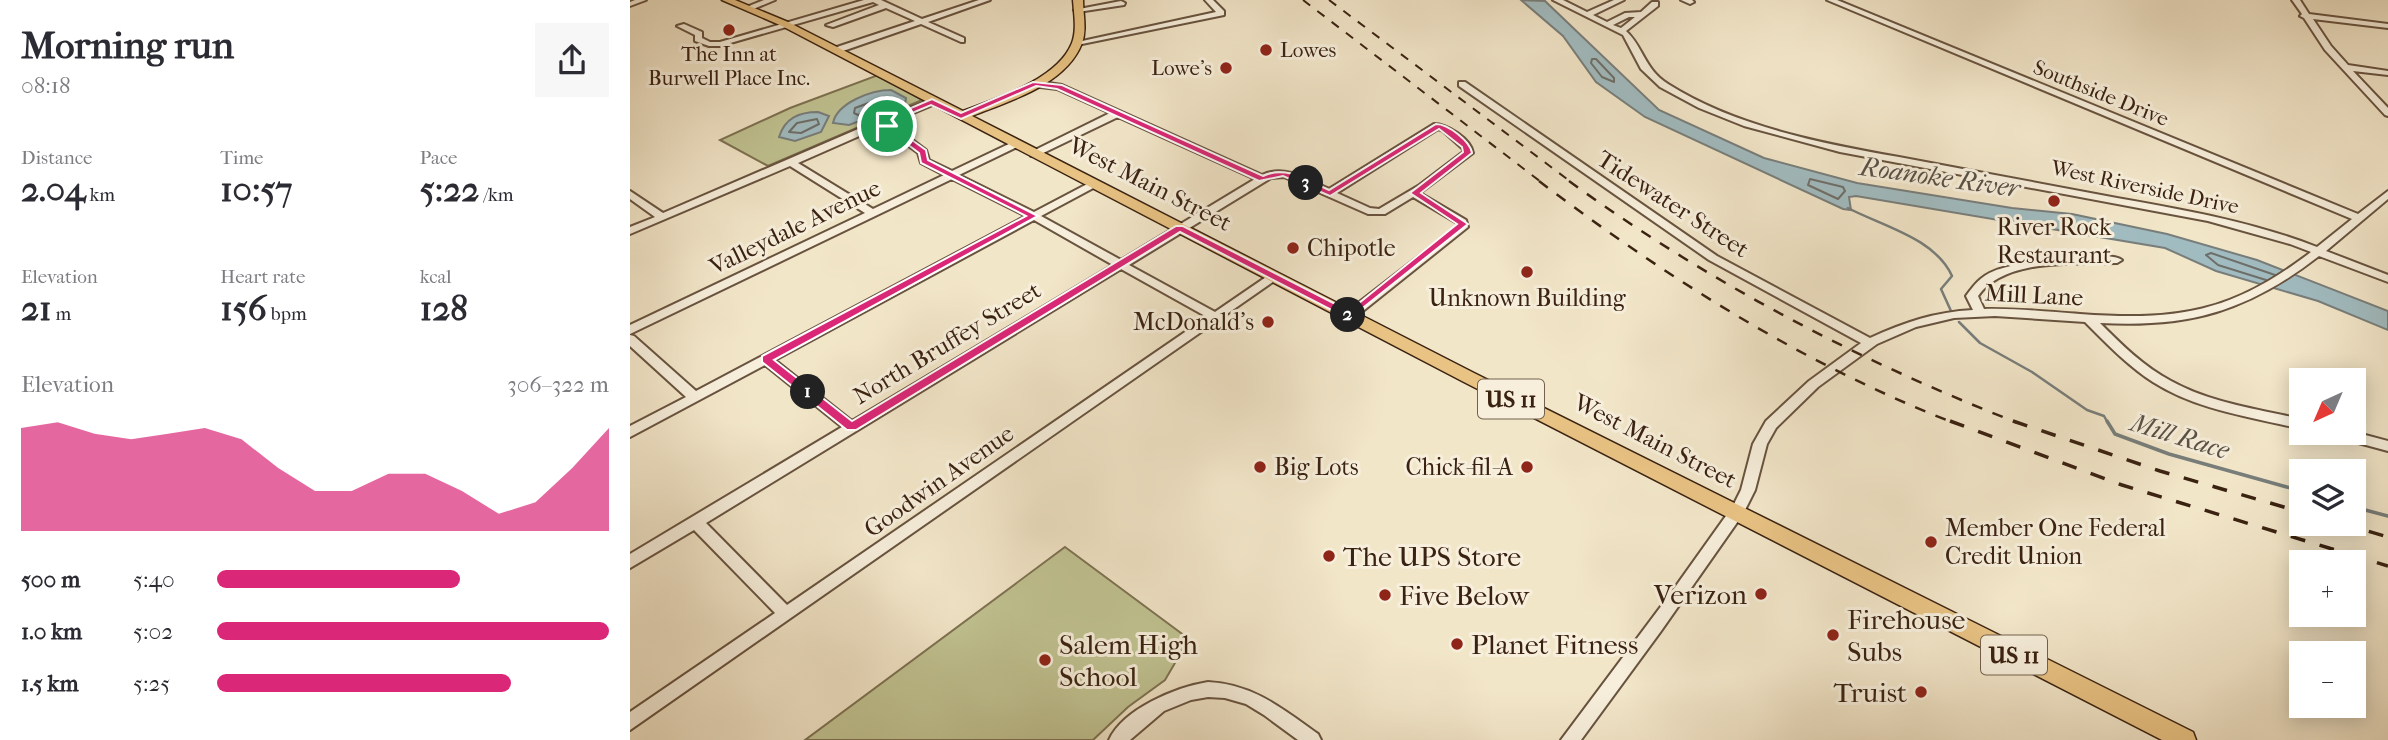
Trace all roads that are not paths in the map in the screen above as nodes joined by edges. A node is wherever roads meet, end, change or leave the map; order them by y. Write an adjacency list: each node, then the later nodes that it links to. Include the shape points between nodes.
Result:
1 (642, 0): 13 (street)
2 (727, 0): 16 (main road, West Main Street / US 11)
3 (771, 0): 16 (street)
4 (874, 0): 14 (street); 21 (street)
5 (986, 0): 20 (street)
6 (1209, 0): 28 (street, via 1221,13)
7 (1558, 0): 18 (street)
8 (1620, 0): 18 (street)
9 (1831, 0): 56 (street, Southside Drive)
10 (2296, 0): 19 (street)
11 (1121, 3): 15 (street)
12 (1655, 4): 17 (street)
13 (630, 5)
14 (886, 5): 20 (street); 23 (street)
15 (1078, 5): 28 (main road)
16 (748, 8): 21 (main road, West Main Street / US 11)
17 (1642, 14): 22 (street); 26 (street)
18 (1587, 15): 22 (street)
19 (2304, 16): 25 (street); 30 (street)
20 (922, 22): 27 (street); 29 (street)
21 (785, 23): 24 (street, via 714,45); 29 (main road, West Main Street / US 11)
22 (1608, 24): 26 (street)
23 (830, 25)
24 (681, 26)
25 (2388, 26)
26 (1622, 31): 59 (street, West Riverside Drive, via 1644,67 1663,85 1747,124 1840,149 2173,210)
27 (961, 40)
28 (1077, 43): 31 (main road)
29 (836, 51): 37 (main road, West Main Street / US 11)
30 (2345, 67): 32 (street); 38 (street)
31 (1051, 73): 33 (main road); 35 (street)
32 (2388, 73)
33 (1035, 84): 35 (street); 36 (main road)
34 (1462, 84): 70 (street, Tidewater Street, via 1700,250)
35 (1059, 87): 39 (street)
36 (1004, 99): 40 (main road); 42 (main road, via 991,113)
37 (932, 102): 40 (main road, West Main Street / US 11); 41 (street)
38 (2388, 113)
39 (1116, 114): 44 (street); 47 (street)
40 (961, 116): 42 (main road, West Main Street / US 11)
41 (882, 122): 45 (street); 46 (street, via 923,152 924,162)
42 (990, 131): 43 (main road, West Main Street / US 11)
43 (1016, 144): 44 (main road, West Main Street / US 11); 46 (street, Valleydale Avenue)
44 (1034, 154): 48 (main road, West Main Street / US 11)
45 (790, 162): 53 (street); 55 (street)
46 (949, 176): 53 (street, Valleydale Avenue); 54 (street)
47 (1263, 179): 49 (street, via 1285,174); 57 (street, North Bruffey Street)
48 (1094, 184): 54 (street); 57 (main road, West Main Street / US 11)
49 (1330, 193): 50 (street, via 1377,212); 50 (street, via 1441,126 1466,146 1468,153)
50 (1415, 193): 65 (street, via 1462,222 1462,227)
51 (630, 194): 55 (street)
52 (2388, 194): 56 (street, Mill Lane)
53 (872, 213): 68 (street, Valleydale Avenue)
54 (1033, 216): 61 (street); 71 (street)
55 (662, 217): 58 (street)
56 (2358, 218): 59 (street, Mill Lane)
57 (1180, 228): 61 (street, North Bruffey Street); 62 (main road, West Main Street / US 11)
58 (630, 231)
59 (2318, 250): 63 (street, West Riverside Drive); 67 (street, Mill Lane, via 2261,289 2222,308 2184,318)
60 (2117, 261): 64 (street, via 2017,267 1978,285 1972,296)
61 (1120, 264): 66 (street); 74 (street, North Bruffey Street)
62 (1273, 277): 65 (main road, West Main Street / US 11); 66 (street, Goodwin Avenue)
63 (2388, 279)
64 (1980, 312): 67 (street, Mill Lane); 70 (street, Mill Lane, via 1915,323)
65 (1349, 316): 78 (main road, West Main Street / US 11)
66 (1215, 317): 81 (street, Goodwin Avenue)
67 (2088, 318): 73 (street, via 2169,386)
68 (630, 330)
69 (630, 339): 72 (street)
70 (1870, 343): 78 (street, Mill Lane, via 1768,427 1752,484)
71 (766, 359): 72 (street); 74 (street)
72 (694, 397): 75 (street)
73 (2289, 421)
74 (851, 427): 79 (street, North Bruffey Street)
75 (630, 432)
76 (2366, 440): 77 (street)
77 (2388, 446)
78 (1737, 511): 85 (street, Mill Lane); 86 (main road, West Main Street / US 11)
79 (695, 522): 80 (street, North Bruffey Street); 81 (street)
80 (630, 562)
81 (786, 614): 82 (street, Goodwin Avenue)
82 (630, 722)
83 (1118, 740): 84 (street, via 1159,704 1212,689 1254,700)
84 (1312, 740)
85 (1570, 740)
86 (2185, 740)

